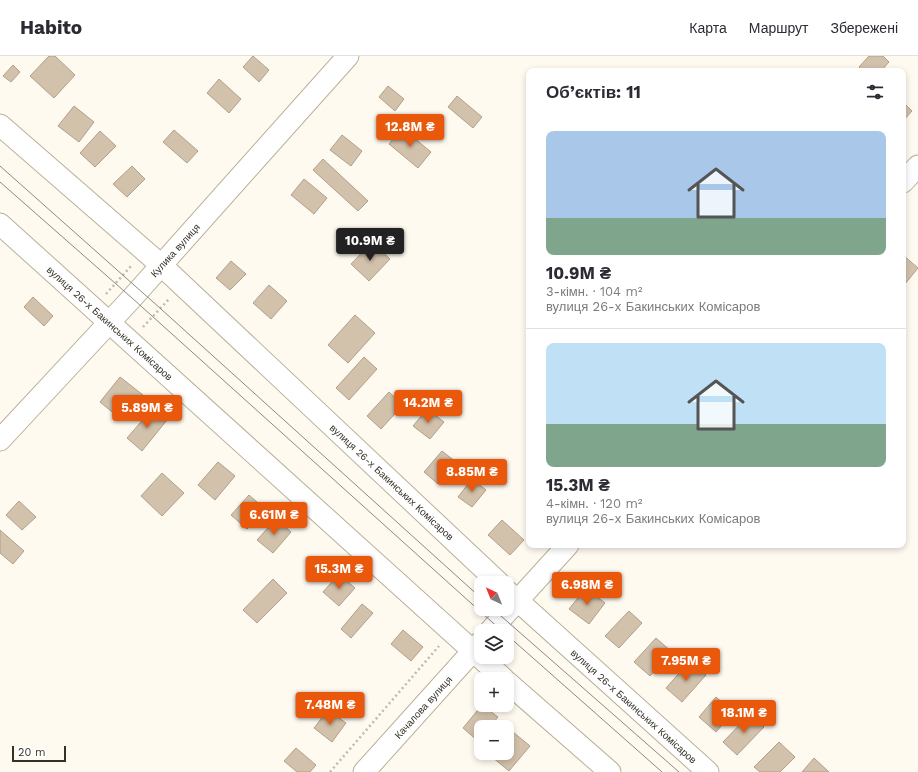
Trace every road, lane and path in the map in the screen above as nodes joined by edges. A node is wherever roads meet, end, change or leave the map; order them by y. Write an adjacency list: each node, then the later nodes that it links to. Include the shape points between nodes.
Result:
1 (348, 56): 7 (street, Кулика вулиця)
2 (0, 125): 6 (street, вулиця 26-х Бакинських Комісаров)
3 (918, 166): 4 (street)
4 (906, 179)
5 (0, 224): 9 (street, вулиця 26-х Бакинських Комісаров)
6 (145, 251): 7 (street, вулиця 26-х Бакинських Комісаров); 9 (path)
7 (162, 265): 8 (street, вулиця 26-х Бакинських Комісаров); 10 (street, Кулика вулиця)
8 (182, 285): 11 (path); 14 (street, вулиця 26-х Бакинських Комісаров)
9 (94, 308): 10 (street, вулиця 26-х Бакинських Комісаров)
10 (109, 322): 11 (street, вулиця 26-х Бакинських Комісаров); 12 (street, Кулика вулиця)
11 (130, 340): 17 (street, вулиця 26-х Бакинських Комісаров)
12 (0, 440)
13 (565, 548): 15 (street)
14 (492, 576)
15 (514, 594)
16 (514, 598): 26 (street, вулиця 26-х Бакинських Комісаров)
17 (451, 632): 18 (street, вулиця 26-х Бакинських Комісаров); 23 (path)
18 (474, 645)
19 (474, 650): 24 (street, Качалова вулиця)
20 (491, 664): 21 (street, вулиця 26-х Бакинських Комісаров)
21 (498, 672)
22 (514, 688): 25 (street)
23 (330, 772)
24 (364, 772)
25 (610, 772)
26 (708, 772)

